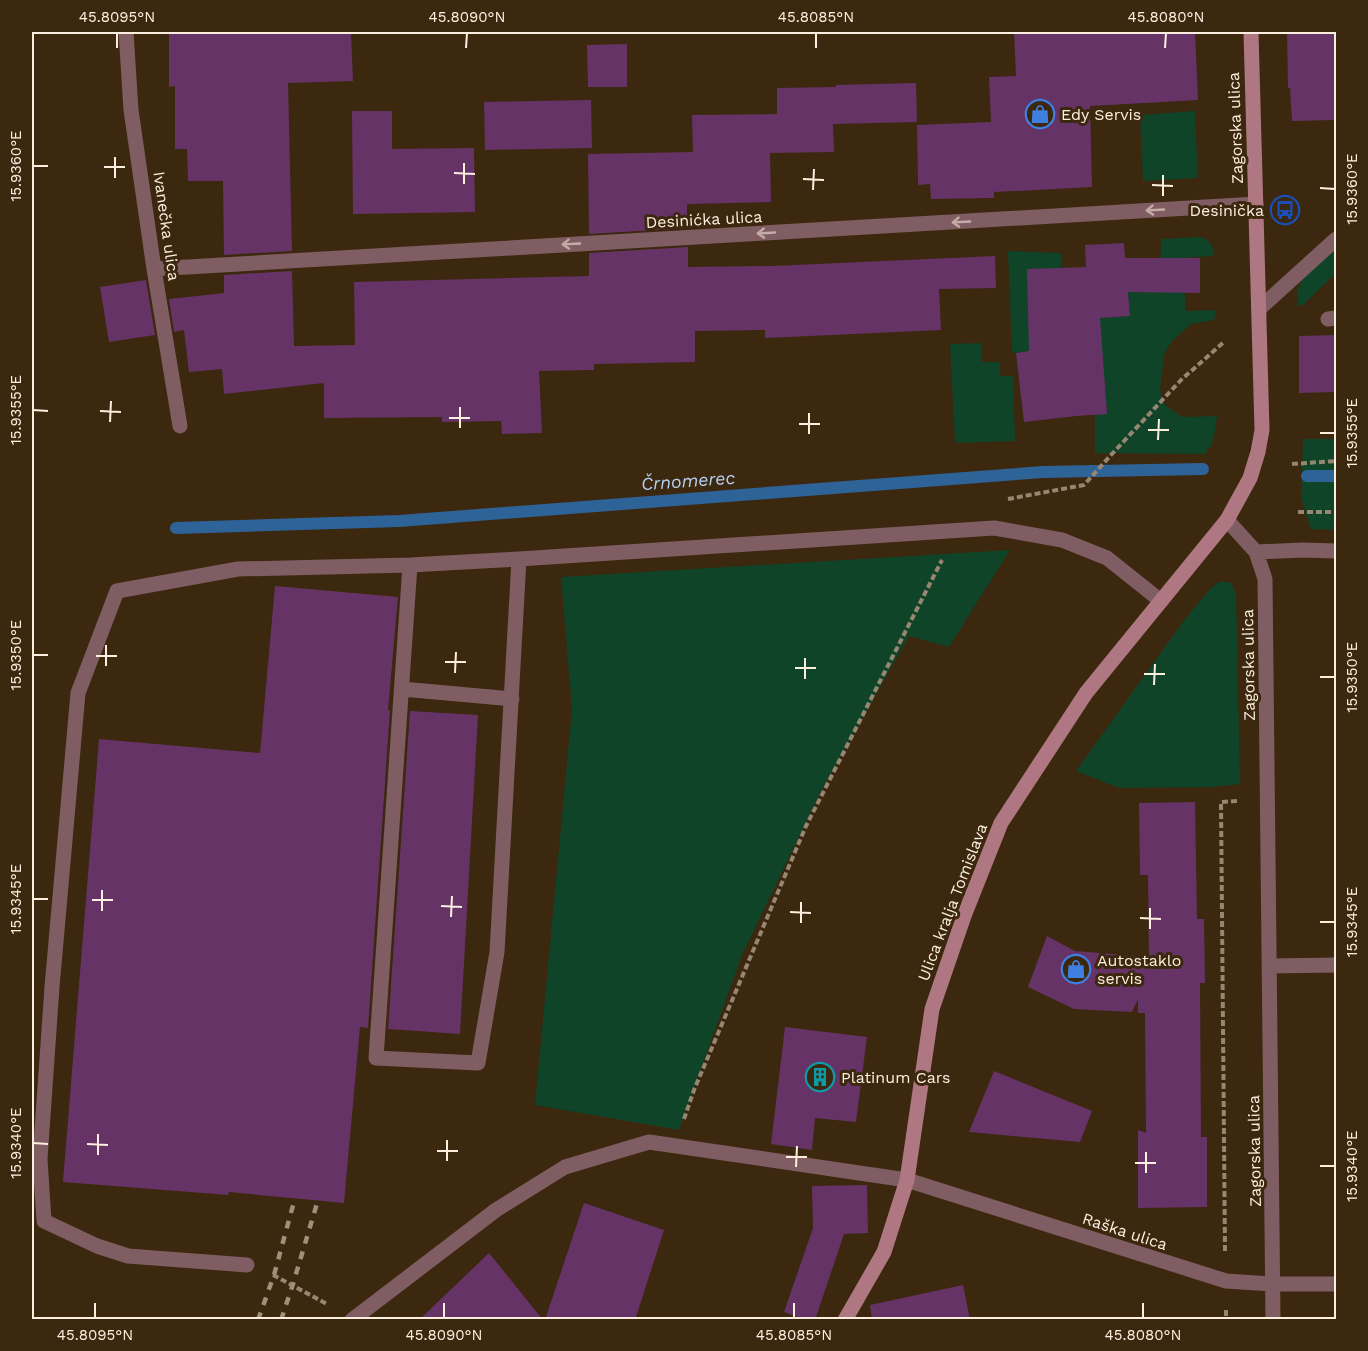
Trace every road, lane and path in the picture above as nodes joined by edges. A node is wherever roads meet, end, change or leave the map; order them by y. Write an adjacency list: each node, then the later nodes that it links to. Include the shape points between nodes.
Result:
1 (126, 32): 5 (street, Ivanečka ulica, via 131,110)
2 (1251, 32): 3 (street, Zagorska ulica)
3 (1256, 204): 5 (street, Desinićka ulica, one-way to 5); 6 (street, Zagorska ulica)
4 (1336, 239): 6 (street)
5 (154, 269): 8 (street, Ivanečka ulica)
6 (1259, 309): 14 (street, Zagorska ulica, via 1262,430 1250,478)
7 (1224, 342): 11 (path, via 1181,380)
8 (180, 426)
9 (1336, 462): 10 (path)
10 (1292, 464)
11 (1084, 485)
12 (1298, 512): 13 (path)
13 (1336, 512)
14 (1227, 520): 17 (street, Zagorska ulica); 20 (street, Ulica kralja Tomislava)
15 (1336, 551): 17 (street)
16 (946, 552): 26 (path, via 806,826)
17 (1256, 552): 23 (street, Zagorska ulica, via 1265,579)
18 (519, 559): 19 (street); 20 (street, via 994,528 1062,540 1107,558); 22 (street)
19 (410, 565): 21 (street); 28 (street, via 238,569 117,591 78,693 39,1159 44,1221 128,1256)
20 (1161, 601): 27 (street, Ulica kralja Tomislava, via 1086,693 1001,823 932,1009)
21 (402, 689): 22 (street); 22 (street, via 376,1058 478,1063 497,952)
22 (512, 699)
23 (1268, 800): 25 (street, Zagorska ulica); 29 (path, via 1221,801)
24 (1336, 965): 25 (street)
25 (1269, 966): 30 (street, Zagorska ulica)
26 (674, 1146): 27 (street, Raška ulica); 32 (street, Raška ulica, via 649,1142 565,1167 496,1210)
27 (907, 1180): 29 (street, Raška ulica); 33 (street, Ulica kralja Tomislava, via 884,1252)
28 (247, 1264): 32 (path, via 293,1284)
29 (1226, 1281): 30 (street, Raška ulica); 34 (path)
30 (1273, 1284): 31 (street, Raška ulica); 35 (street, Zagorska ulica)
31 (1336, 1284)
32 (353, 1319)
33 (844, 1320)
34 (1226, 1320)
35 (1274, 1320)

